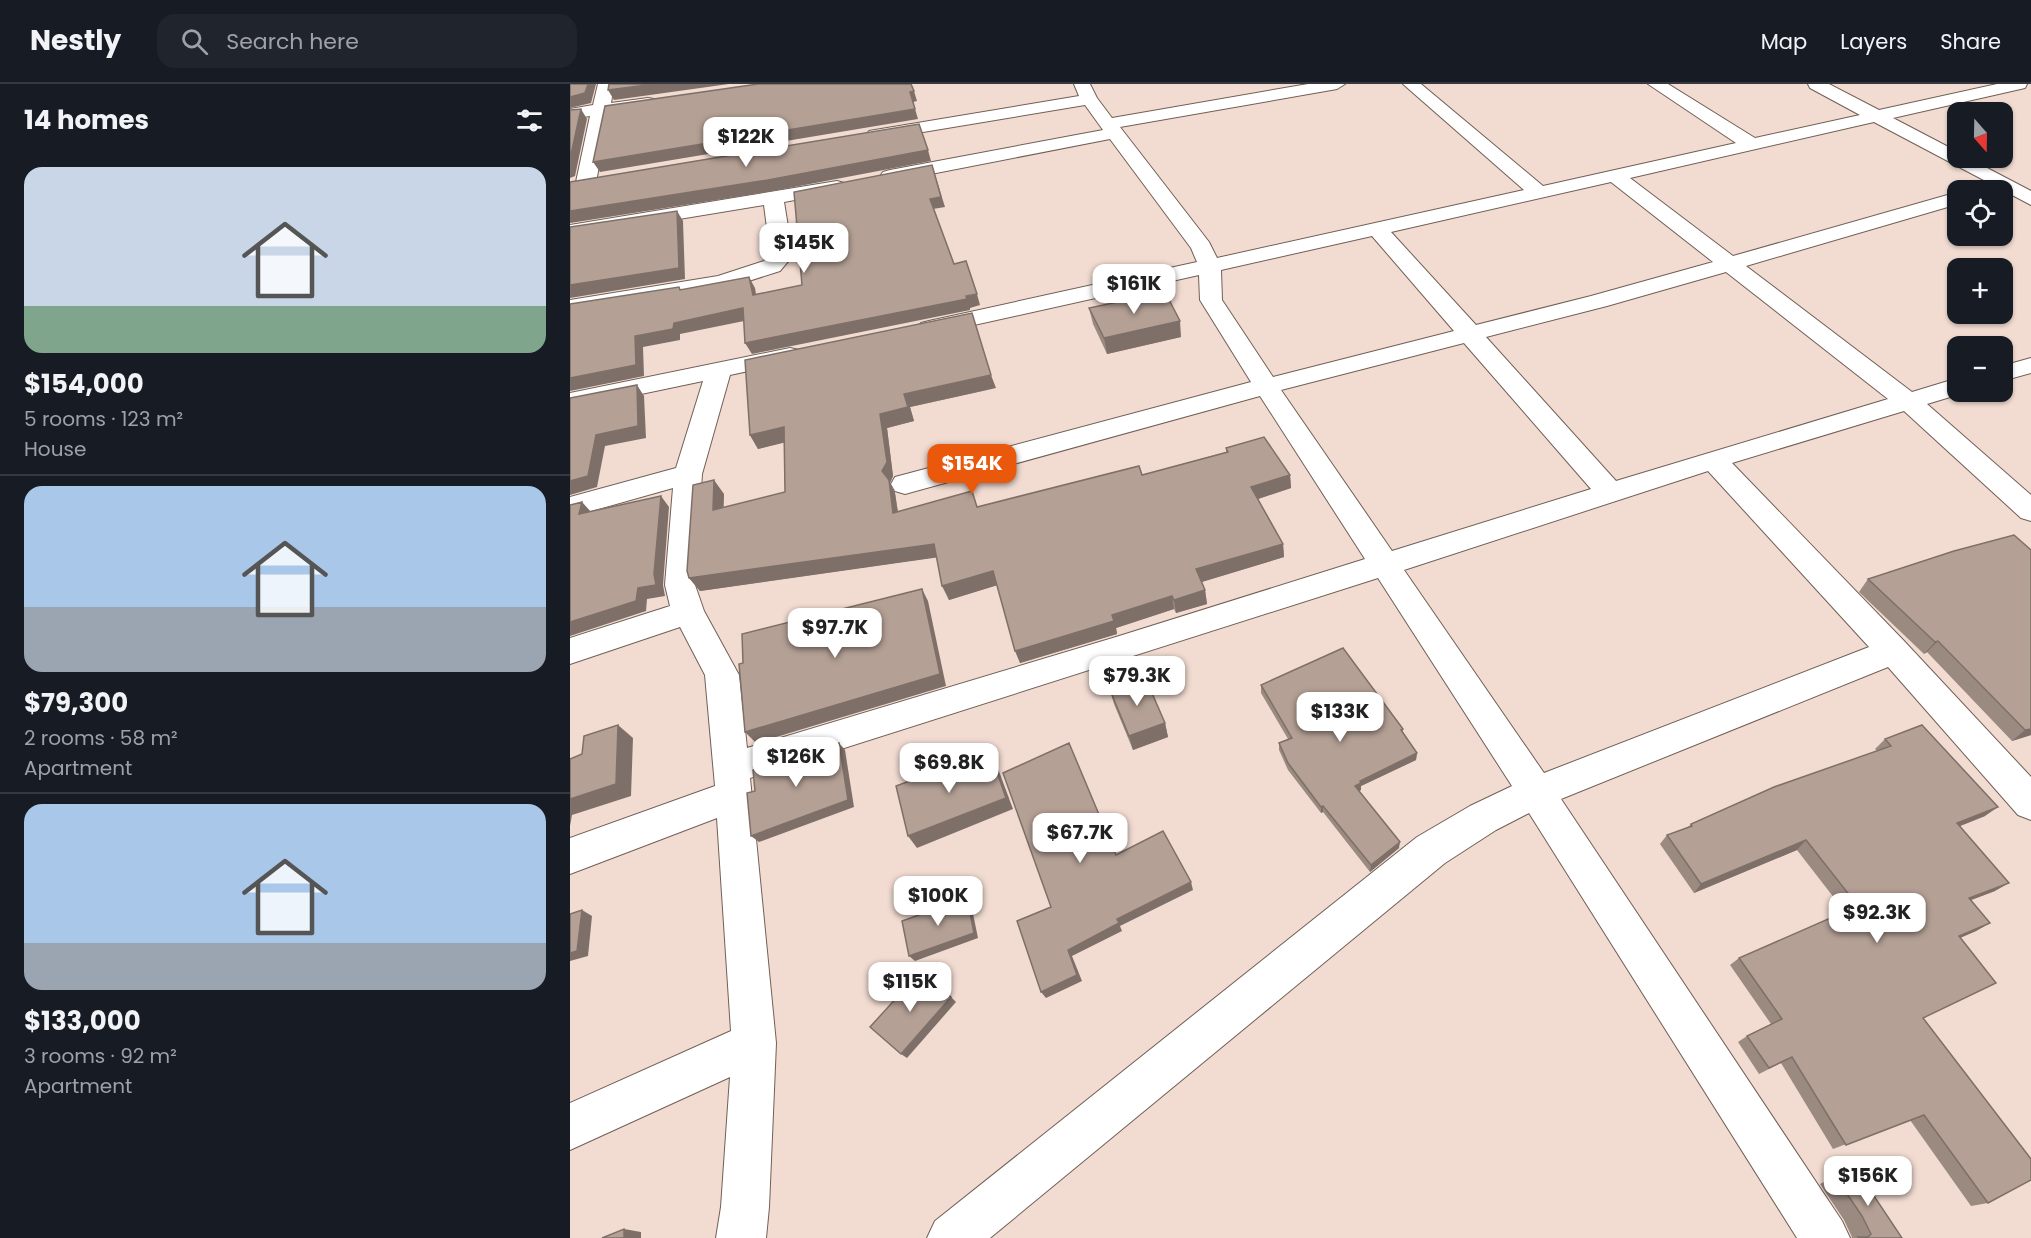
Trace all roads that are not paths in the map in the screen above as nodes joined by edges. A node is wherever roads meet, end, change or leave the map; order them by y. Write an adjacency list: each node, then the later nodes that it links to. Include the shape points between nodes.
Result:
1 (606, 84): 9 (street)
2 (1337, 84): 7 (street)
3 (1412, 84): 22 (street)
4 (1656, 84): 14 (street)
5 (1816, 84): 12 (street)
6 (2019, 84): 12 (street)
7 (1284, 88): 10 (street)
8 (669, 100): 9 (street)
9 (602, 109): 11 (street); 20 (street)
10 (1099, 110): 13 (street); 23 (street, via 1012,151); 30 (street)
11 (570, 114)
12 (1876, 116): 14 (street); 18 (street)
13 (857, 138)
14 (1753, 145): 15 (street)
15 (1615, 176): 22 (street); 31 (street)
16 (2031, 178): 19 (street)
17 (606, 180): 20 (street)
18 (1996, 180)
19 (2013, 182)
20 (578, 184)
21 (2013, 189): 24 (street)
22 (1539, 193): 28 (street)
23 (773, 199): 27 (street); 32 (street, via 781,251 772,266 722,282)
24 (2031, 199)
25 (621, 200): 27 (street)
26 (1947, 201): 31 (street)
27 (618, 222): 29 (street)
28 (1377, 229): 30 (street); 34 (street)
29 (570, 231)
30 (1211, 266): 33 (street); 39 (street, via 1211,300)
31 (1729, 266): 34 (street); 42 (street)
32 (570, 307)
33 (912, 331)
34 (1470, 336): 39 (street); 46 (street)
35 (810, 351): 37 (street)
36 (2031, 365): 38 (street)
37 (719, 369): 41 (street); 44 (street)
38 (2013, 371)
39 (1266, 386): 45 (street); 49 (street)
40 (1947, 389): 42 (street)
41 (570, 400)
42 (1908, 400): 43 (street); 48 (street)
43 (1713, 460): 46 (street); 52 (street)
44 (688, 474): 47 (street); 50 (street, via 680,585)
45 (905, 484)
46 (1611, 493): 49 (street)
47 (570, 507)
48 (2031, 511)
49 (1384, 563): 53 (street); 54 (street)
50 (688, 612): 51 (street); 53 (street, via 722,675)
51 (570, 651)
52 (1893, 651): 54 (street); 55 (street)
53 (732, 782): 56 (street); 57 (street)
54 (1536, 792): 60 (street, via 1431,850); 61 (street)
55 (2031, 802)
56 (570, 856)
57 (754, 1042): 58 (street); 59 (street)
58 (570, 1126)
59 (741, 1238)
60 (952, 1238)
61 (1825, 1238)

